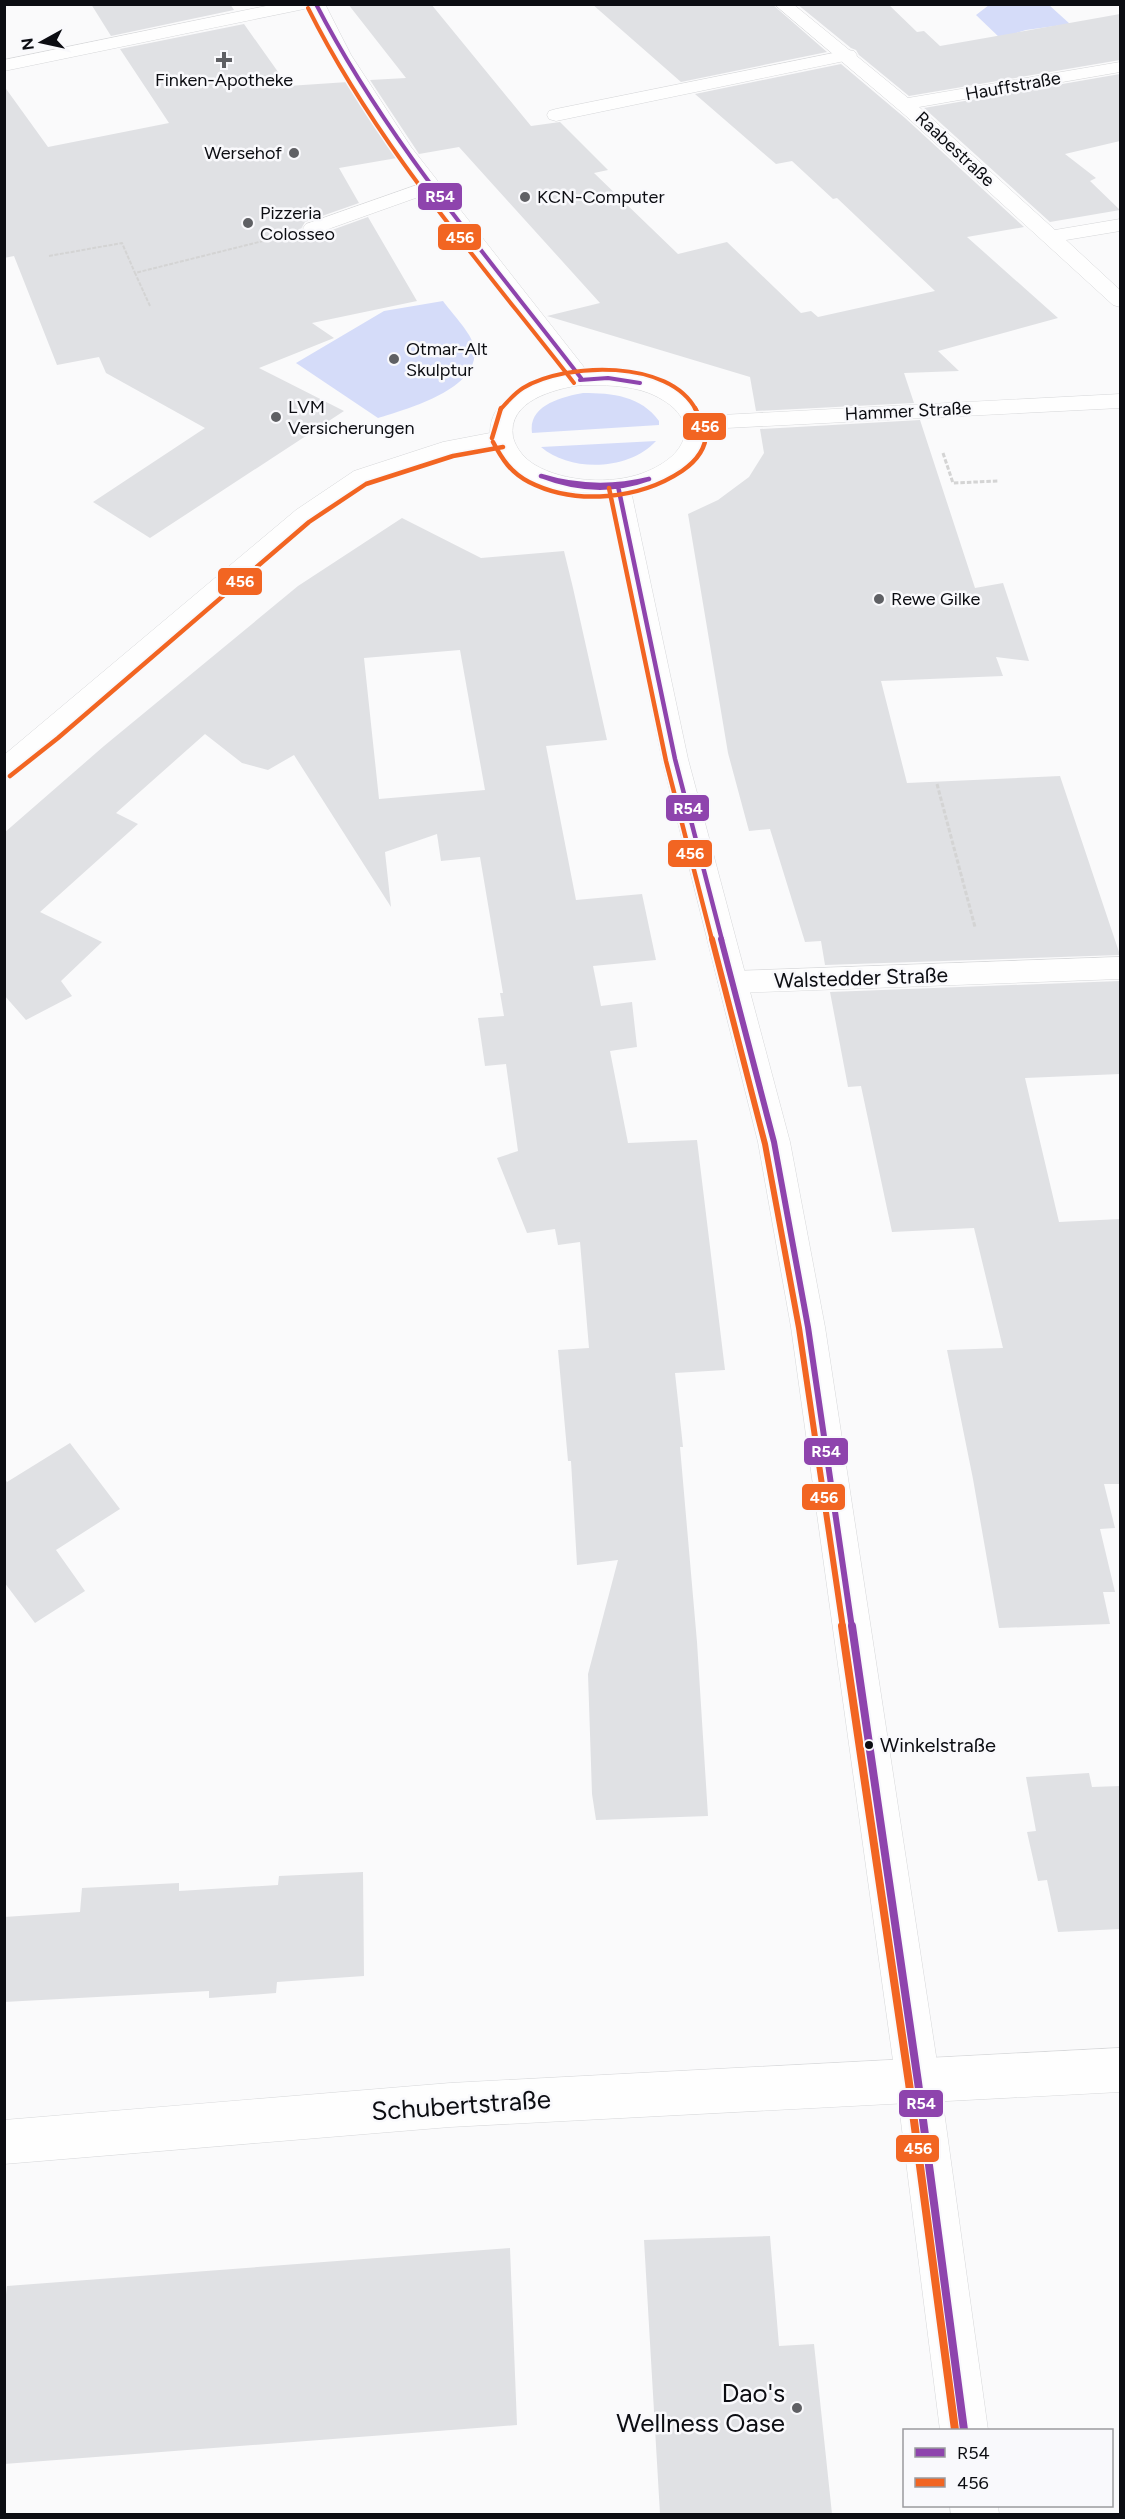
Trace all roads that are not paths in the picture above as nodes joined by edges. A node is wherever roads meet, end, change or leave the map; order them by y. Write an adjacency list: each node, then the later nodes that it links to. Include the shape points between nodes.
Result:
1 (304, 4): 5 (main road)
2 (316, 4): 9 (main road, via 384,123)
3 (782, 4): 4 (main road, Raabestraße)
4 (848, 55): 7 (main road, Raabestraße); 8 (main road)
5 (4, 66)
6 (1120, 67): 7 (main road, Hauffstraße)
7 (906, 104): 12 (main road, Raabestraße)
8 (556, 115)
9 (431, 186): 11 (main road); 14 (main road)
10 (1120, 225): 12 (main road)
11 (313, 228)
12 (1051, 237): 13 (main road, Raabestraße)
13 (1120, 301)
14 (582, 378): 16 (main road, via 641,383 685,406); 17 (main road, via 529,392 512,405 501,421)
15 (1120, 401): 16 (main road, Hammer Straße)
16 (695, 423): 18 (main road, via 696,440 680,463 647,480)
17 (501, 438): 18 (main road, via 509,455 528,470 554,481); 19 (main road, via 452,447 362,476 304,515)
18 (618, 486): 21 (main road, via 675,759)
19 (4, 769)
20 (1120, 968): 21 (main road, Walstedder Straße)
21 (733, 982): 23 (main road, via 774,1142 807,1327)
22 (1120, 2070): 23 (main road)
23 (918, 2082): 24 (main road, Schubertstraße, via 461,2104); 25 (main road)
24 (4, 2142)
25 (964, 2429)

